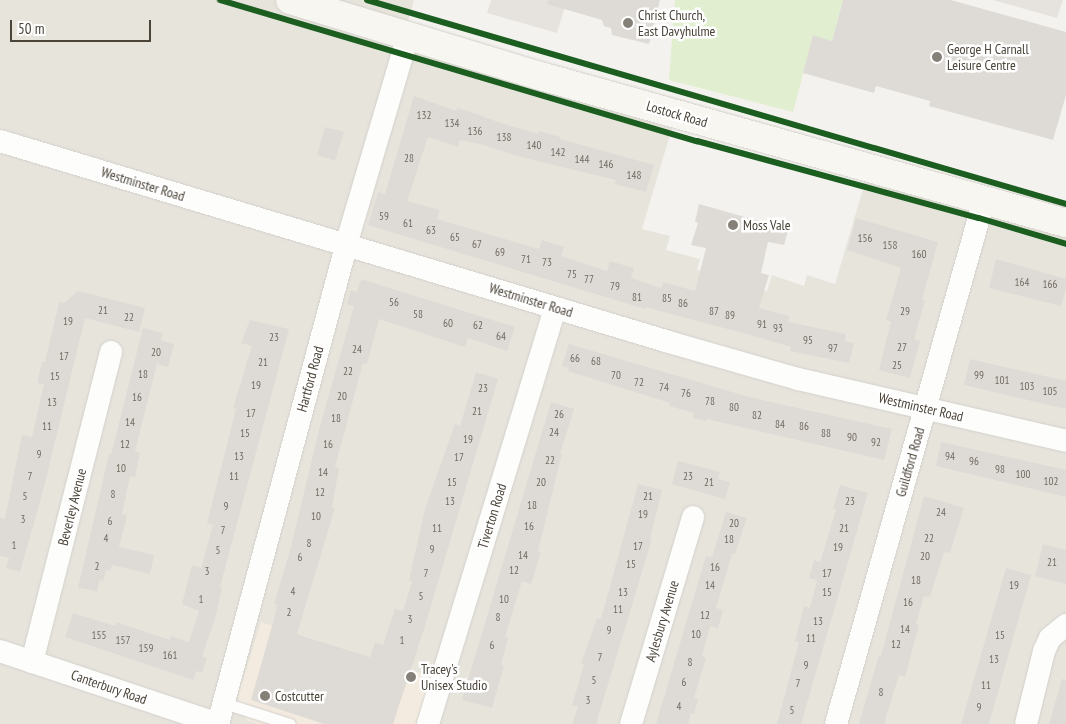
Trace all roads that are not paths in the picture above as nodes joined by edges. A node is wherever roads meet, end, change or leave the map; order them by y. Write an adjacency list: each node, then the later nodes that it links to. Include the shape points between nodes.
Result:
1 (291, 0): 2 (main road, Lostock Road)
2 (408, 36): 4 (main road, Lostock Road); 6 (street, Hartford Road)
3 (0, 141): 6 (street, Westminster Road)
4 (984, 200): 5 (main road, Lostock Road); 9 (street, Guildford Road)
5 (1066, 223)
6 (346, 245): 7 (street, Westminster Road); 15 (street, Hartford Road)
7 (555, 308): 9 (street, Westminster Road, via 798,379); 18 (street, Tiverton Road)
8 (111, 352): 14 (street, Beverley Avenue)
9 (925, 409): 10 (street, Westminster Road); 20 (street, Guildford Road)
10 (1066, 441)
11 (694, 517): 19 (street, Aylesbury Avenue)
12 (1066, 625): 21 (street, via 1050,638 1044,651)
13 (0, 650): 14 (street, Canterbury Road)
14 (32, 662): 16 (street, Canterbury Road)
15 (224, 702): 16 (street, Hartford Road); 17 (lane)
16 (218, 724)
17 (290, 724)
18 (428, 724)
19 (631, 724)
20 (836, 724)
21 (1026, 724)

